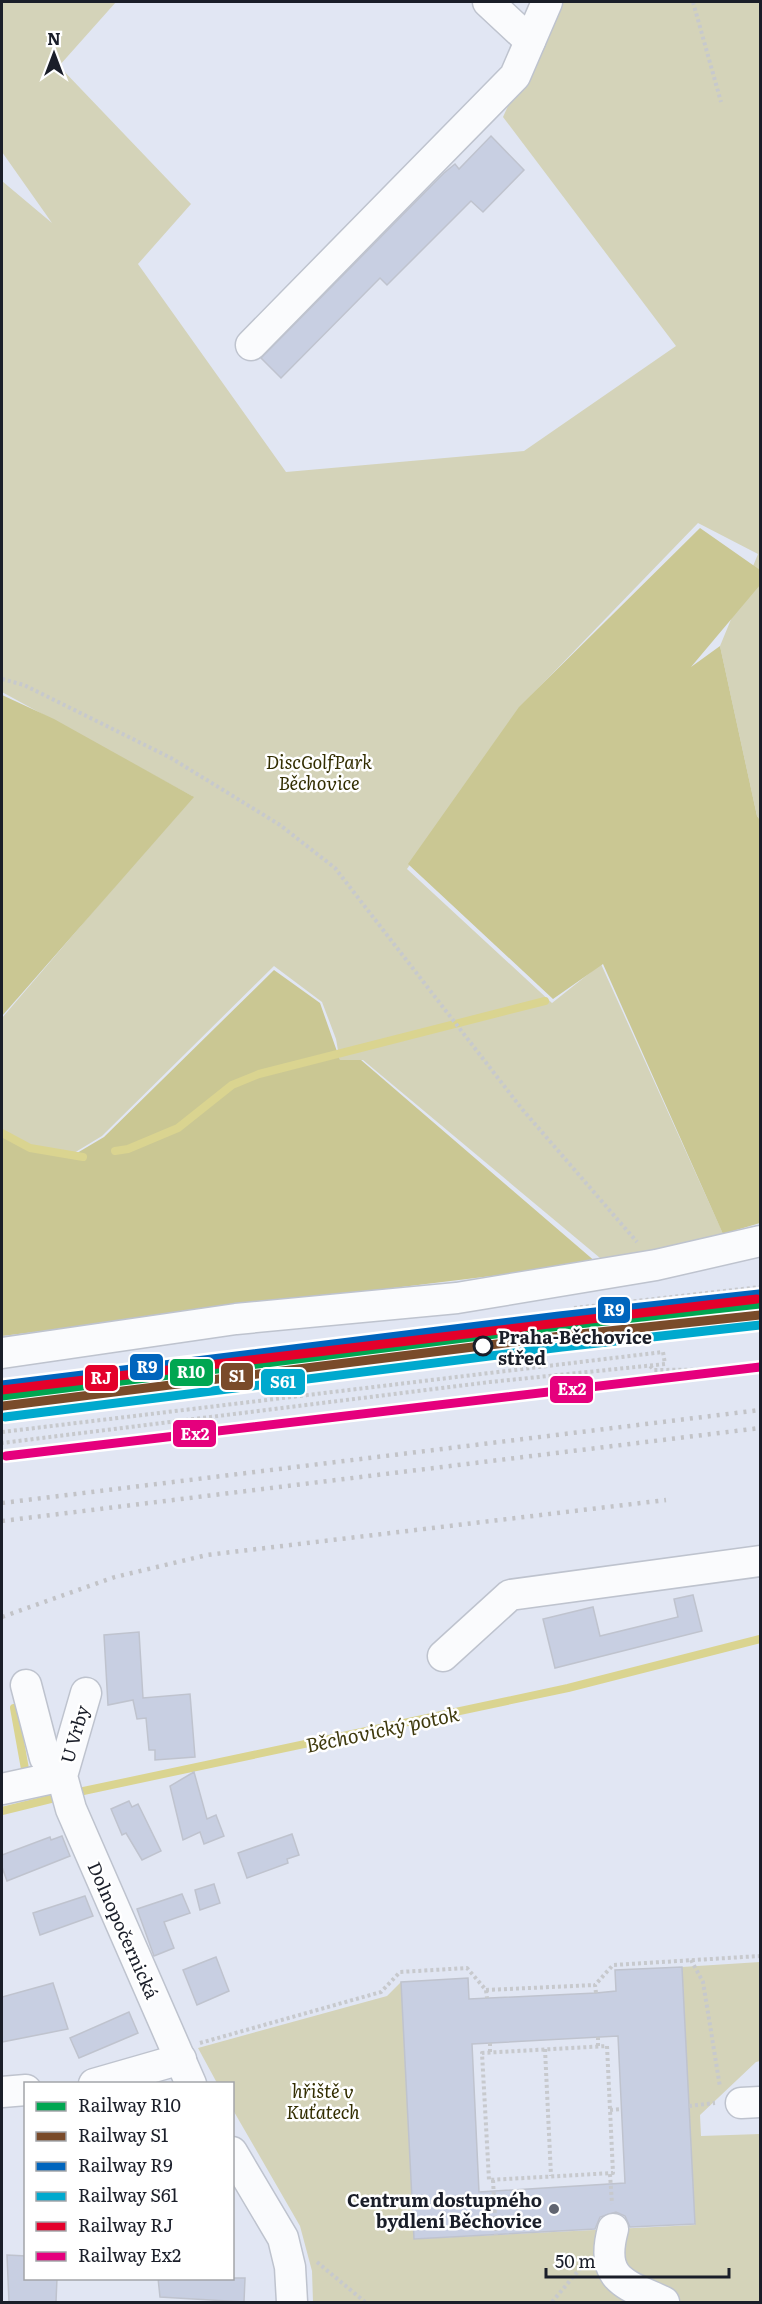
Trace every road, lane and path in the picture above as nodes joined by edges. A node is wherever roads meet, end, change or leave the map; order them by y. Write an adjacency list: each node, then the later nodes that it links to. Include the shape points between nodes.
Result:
1 (488, 2): 4 (street)
2 (547, 2): 4 (street)
3 (693, 2): 5 (path)
4 (530, 41): 6 (street, via 515,76)
5 (721, 102)
6 (251, 345)
7 (2, 679): 9 (path, via 24,685 171,758 280,825 335,868 522,1109)
8 (760, 1240): 9 (street)
9 (656, 1265): 11 (street, via 457,1298 236,1319)
10 (760, 1299): 12 (path, via 97,1377)
11 (2, 1353)
12 (96, 1364)
13 (650, 1366): 14 (path, via 654,1370); 15 (path, via 664,1364 663,1352); 16 (path)
14 (760, 1369)
15 (2, 1431)
16 (2, 1443)
17 (760, 1561): 18 (street, via 510,1595)
18 (442, 1656)
19 (26, 1685): 22 (street, Dolnopočernická, via 45,1758)
20 (86, 1693): 22 (street, U Vrby)
21 (2, 1790): 22 (street)
22 (66, 1791): 34 (street, Dolnopočernická)
23 (760, 1956): 24 (path)
24 (691, 1960): 25 (path, via 613,1965); 38 (path, via 703,1982)
25 (595, 1985): 26 (path); 27 (path)
26 (486, 1990): 28 (path); 34 (path, via 467,1968 400,1972 381,1992 190,2045)
27 (596, 1993)
28 (487, 1998)
29 (598, 2037): 31 (path)
30 (490, 2043): 33 (path)
31 (598, 2046): 32 (path); 41 (path, via 607,2046)
32 (545, 2049): 33 (path); 43 (path)
33 (490, 2052): 44 (path, via 482,2053 489,2180)
34 (186, 2071): 35 (street)
35 (108, 2082)
36 (24, 2090): 37 (street)
37 (2, 2091)
38 (736, 2099): 39 (path)
39 (689, 2106)
40 (622, 2109): 41 (path)
41 (610, 2110): 43 (path, via 614,2173)
42 (234, 2155): 48 (street, via 283,2238)
43 (551, 2176): 44 (path)
44 (493, 2180): 46 (path)
45 (613, 2229): 50 (street, via 609,2245 614,2274 621,2282)
46 (496, 2235)
47 (309, 2255): 49 (path)
48 (292, 2302)
49 (364, 2302)
50 (664, 2302)

